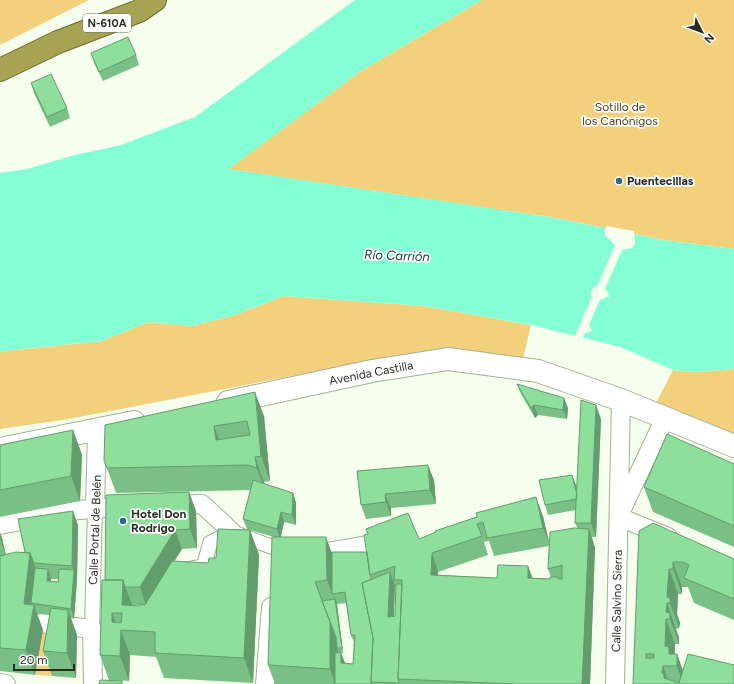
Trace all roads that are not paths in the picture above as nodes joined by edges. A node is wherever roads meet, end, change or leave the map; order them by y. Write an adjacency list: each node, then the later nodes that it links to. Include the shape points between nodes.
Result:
1 (125, 0): 3 (highway, N-610A)
2 (155, 0): 3 (highway, N-610A, via 139,11)
3 (58, 42): 4 (highway, N-610A)
4 (0, 70)
5 (621, 400): 6 (main road, Avenida Castilla, via 538,371 448,359 372,371); 7 (main road, Avenida Castilla); 13 (street, Calle Salvino Sierra)
6 (212, 406)
7 (665, 418): 10 (main road, Avenida Castilla); 13 (street, Calle Salvino Sierra)
8 (151, 419): 9 (main road)
9 (97, 430): 11 (main road); 12 (street, Calle Portal de Belén)
10 (734, 446)
11 (0, 450)
12 (95, 508): 14 (street); 15 (street, via 202,504); 22 (street, Calle Portal de Belén)
13 (619, 517): 17 (street); 27 (street, Calle Salvino Sierra)
14 (0, 525)
15 (232, 532): 18 (street); 19 (street, via 210,543 204,566)
16 (367, 545): 18 (street, via 327,552)
17 (686, 545)
18 (274, 555)
19 (178, 572)
20 (272, 593): 26 (street)
21 (41, 623): 22 (street)
22 (92, 629): 25 (street, Calle Portal de Belén)
23 (0, 684): 24 (street)
24 (6, 684)
25 (93, 684)
26 (265, 684)
27 (615, 684)

